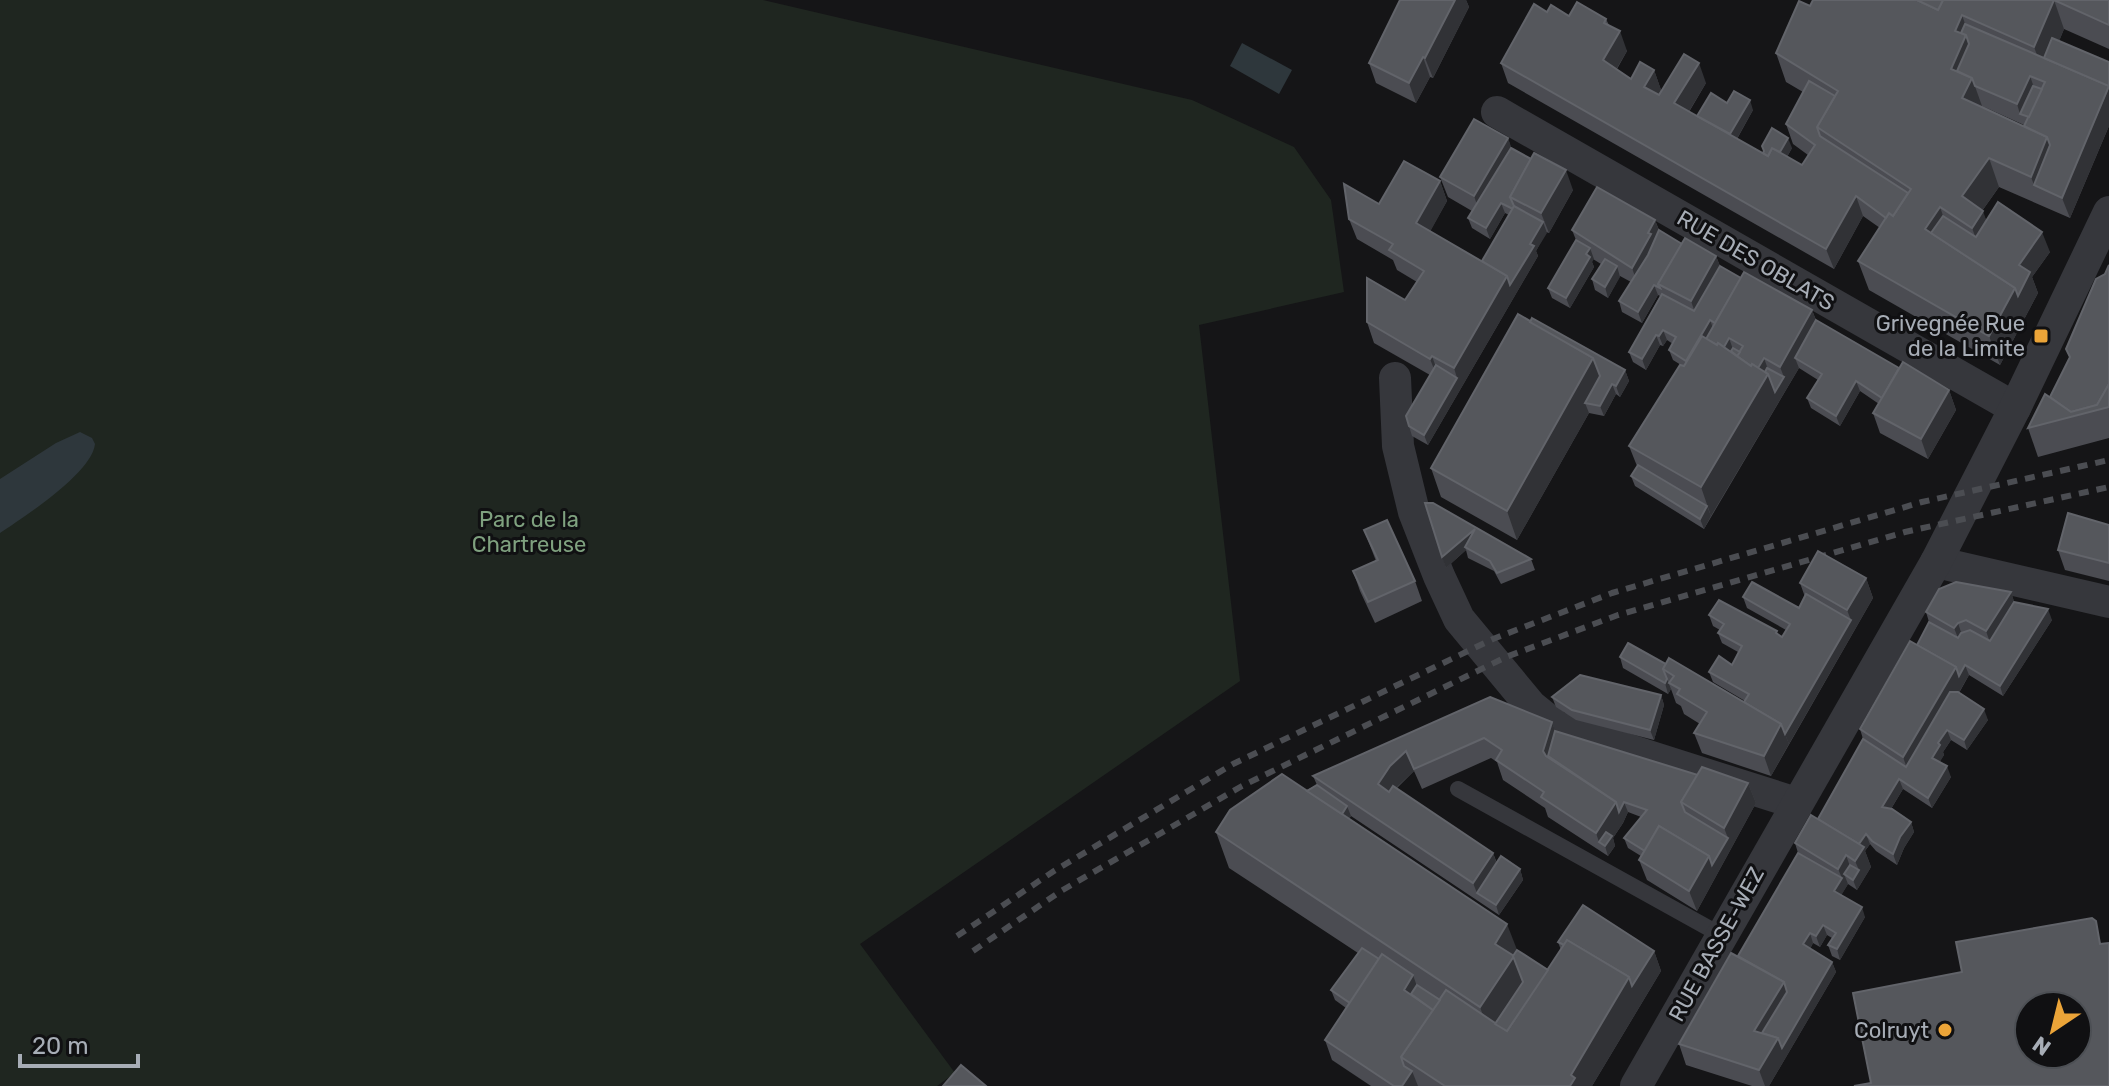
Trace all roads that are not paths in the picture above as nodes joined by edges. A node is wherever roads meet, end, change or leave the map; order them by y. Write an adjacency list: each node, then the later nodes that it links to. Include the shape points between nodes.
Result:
1 (1497, 112): 4 (street, RUE DES OBLATS)
2 (2109, 212): 4 (street, RUE BASSE-WEZ)
3 (1395, 378): 8 (street, via 1398,446 1414,512 1439,576 1459,619 1531,706 1557,727)
4 (2015, 408): 5 (street, RUE BASSE-WEZ)
5 (1936, 562): 6 (street); 8 (street, RUE BASSE-WEZ)
6 (2109, 602)
7 (1458, 789): 9 (lane)
8 (1796, 803): 9 (street, RUE BASSE-WEZ)
9 (1721, 935): 10 (street, RUE BASSE-WEZ)
10 (1636, 1086)

